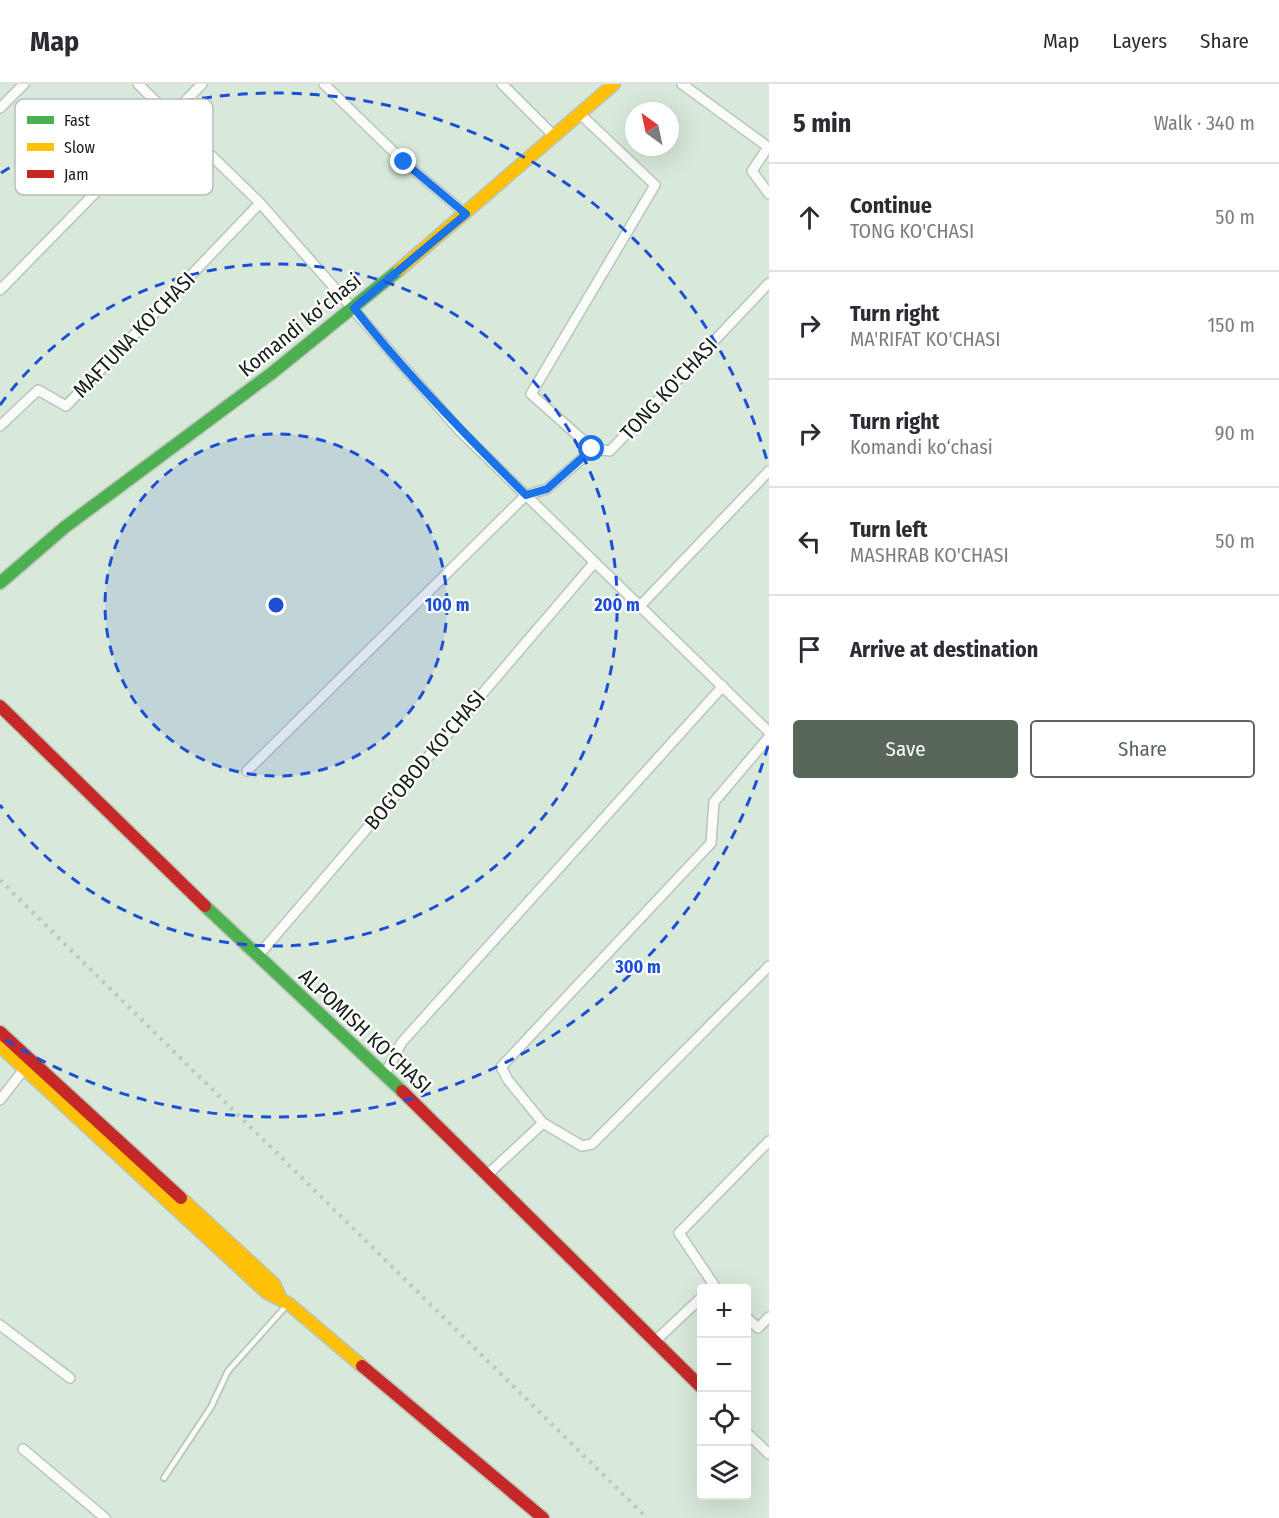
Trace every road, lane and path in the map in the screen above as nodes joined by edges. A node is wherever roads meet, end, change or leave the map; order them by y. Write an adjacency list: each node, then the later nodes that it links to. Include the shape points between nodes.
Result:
1 (24, 84): 10 (street)
2 (138, 84): 8 (street)
3 (201, 84): 9 (street)
4 (324, 84): 17 (street, via 404,162)
5 (502, 84): 12 (street)
6 (614, 84): 11 (main road, Komandi ko‘chasi)
7 (682, 84): 14 (street, via 768,147 752,171)
8 (153, 99)
9 (186, 99)
10 (0, 108)
11 (579, 113): 12 (main road, Komandi ko‘chasi); 22 (street, via 656,185 531,394)
12 (553, 135): 17 (main road, Komandi ko‘chasi)
13 (213, 157): 16 (street)
14 (769, 194)
15 (92, 195): 19 (street)
16 (260, 203): 20 (street); 21 (street, MAFTUNA KO'CHASI, via 66,406 38,390)
17 (466, 214): 20 (main road, Komandi ko‘chasi)
18 (769, 283): 22 (street, TONG KO'CHASI, via 609,451)
19 (0, 290)
20 (354, 308): 24 (street, via 460,431); 26 (main road, Komandi ko‘chasi)
21 (0, 426)
22 (592, 449): 24 (street, TONG KO'CHASI, via 547,489)
23 (769, 471): 27 (street)
24 (526, 495): 25 (street); 32 (street, TONG KO'CHASI)
25 (594, 562): 27 (street); 33 (street, BOG'OBOD KO'CHASI)
26 (0, 584)
27 (639, 607): 28 (street)
28 (723, 686): 30 (street); 38 (street, via 402,1042)
29 (0, 705): 33 (main road, ALPOMISH KO'CHASI)
30 (769, 732)
31 (769, 736): 40 (street, via 714,802 711,843 501,1067)
32 (247, 771)
33 (257, 957): 38 (main road, ALPOMISH KO'CHASI)
34 (769, 966): 40 (street, via 592,1144 582,1146)
35 (0, 1032): 44 (main road, via 274,1284)
36 (0, 1046): 37 (main road)
37 (25, 1068): 39 (street); 44 (main road, via 266,1292)
38 (385, 1074): 42 (main road, ALPOMISH KO'CHASI)
39 (0, 1100)
40 (543, 1123): 42 (street)
41 (769, 1141): 43 (street, via 679,1233)
42 (486, 1176): 49 (main road, ALPOMISH KO'CHASI)
43 (712, 1284)
44 (284, 1300): 55 (lane, via 228,1371 211,1407); 57 (main road)
45 (697, 1302): 49 (street)
46 (769, 1317): 47 (street, via 758,1328)
47 (751, 1321)
48 (0, 1325): 50 (street)
49 (654, 1342): 51 (main road, ALPOMISH KO'CHASI)
50 (70, 1378)
51 (697, 1383)
52 (751, 1436): 54 (street)
53 (23, 1449): 56 (street)
54 (769, 1454)
55 (164, 1478)
56 (105, 1518)
57 (543, 1518)

